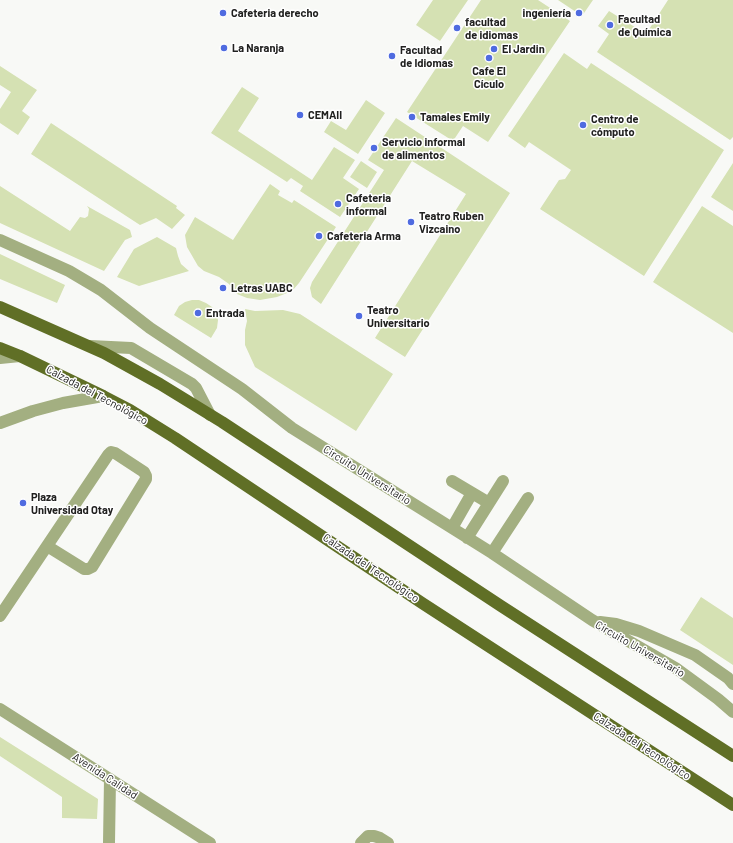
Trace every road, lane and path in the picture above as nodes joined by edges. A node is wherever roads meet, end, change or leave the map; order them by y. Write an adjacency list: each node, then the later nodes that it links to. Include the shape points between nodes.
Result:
1 (0, 240): 15 (street, Circuito Universitario, via 69,271 101,290 150,328 242,389 292,428)
2 (0, 307): 3 (main road)
3 (90, 346): 8 (main road); 8 (street, via 131,348 192,384)
4 (0, 348): 5 (main road, Calzada del Tecnológico)
5 (20, 356): 6 (street); 7 (main road, Calzada del Tecnológico)
6 (0, 358)
7 (103, 396): 9 (street, via 63,403); 26 (main road, Calzada del Tecnológico, via 175,438)
8 (210, 415): 24 (main road)
9 (0, 423)
10 (452, 481): 12 (street)
11 (503, 482): 14 (street)
12 (472, 493): 14 (street); 15 (street)
13 (528, 498): 18 (street)
14 (489, 503): 16 (street)
15 (452, 528): 16 (street, Circuito Universitario)
16 (467, 538): 18 (street, Circuito Universitario)
17 (47, 546): 17 (street, via 111,452 144,472 146,478 92,567 84,569); 19 (street)
18 (492, 553): 20 (street, Circuito Universitario)
19 (0, 616)
20 (592, 620): 21 (street, via 639,631 695,655); 23 (street, Circuito Universitario, via 677,669)
21 (733, 684)
22 (0, 709): 25 (street, Avenida Calidad)
23 (733, 712)
24 (733, 756)
25 (110, 779): 27 (street); 28 (street, Avenida Calidad)
26 (733, 805)
27 (109, 843)
28 (210, 843)
29 (360, 843): 30 (street, via 368,836 380,838)
30 (388, 843)

